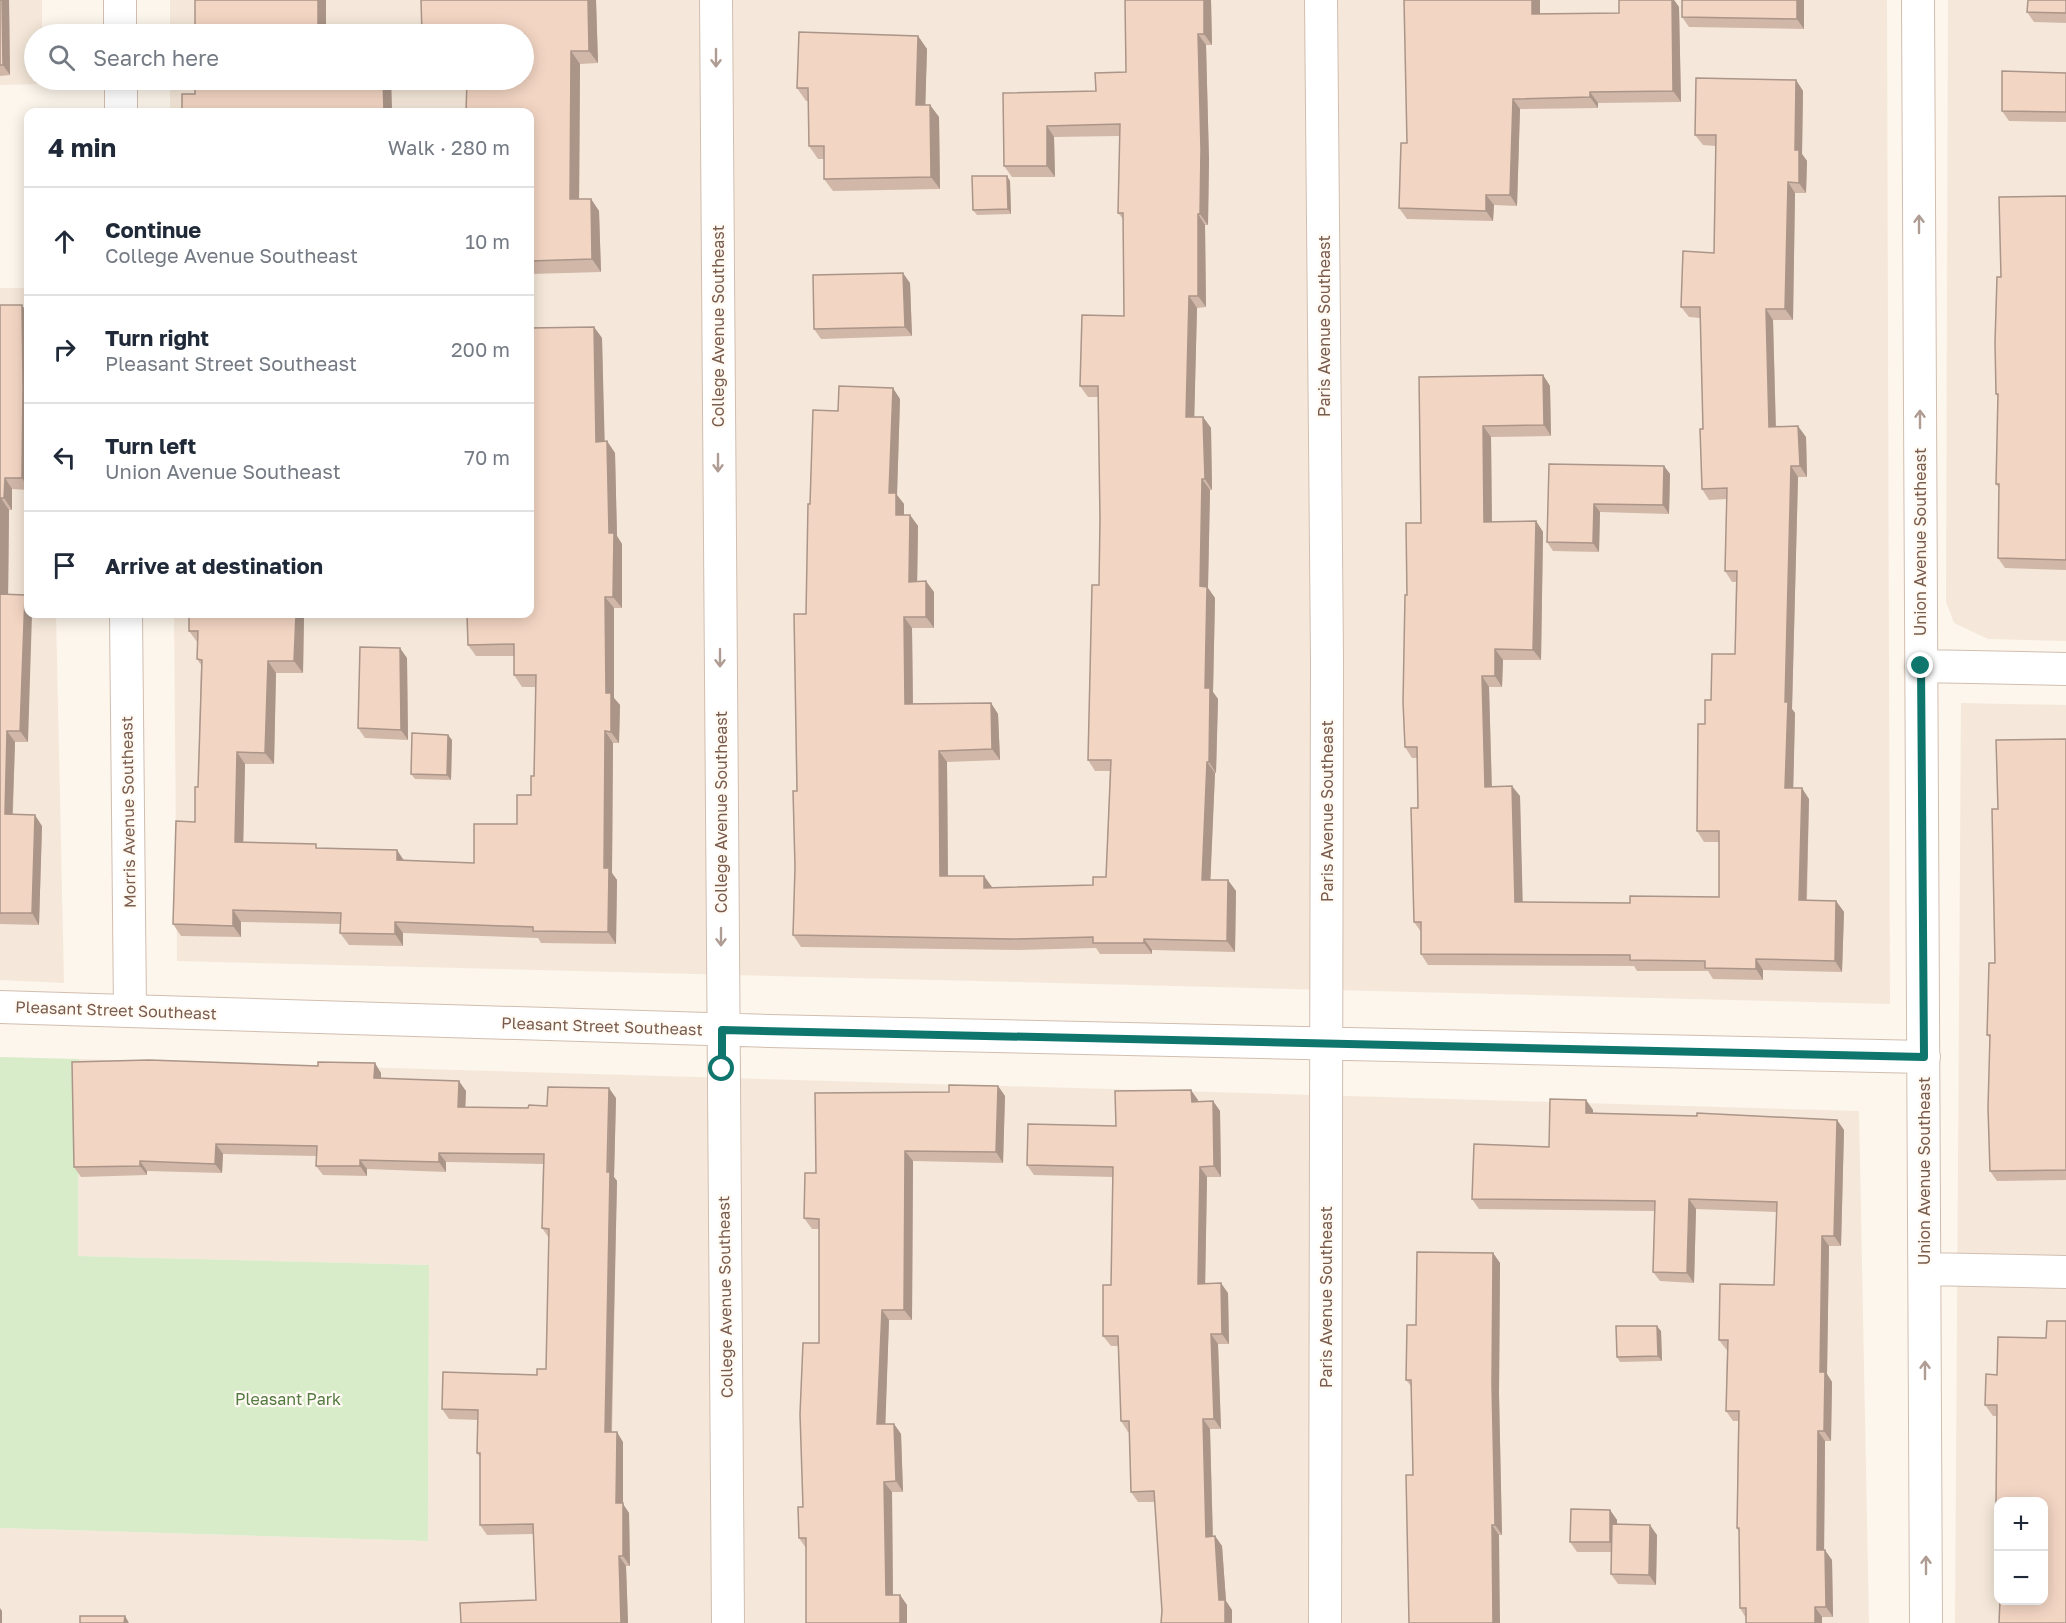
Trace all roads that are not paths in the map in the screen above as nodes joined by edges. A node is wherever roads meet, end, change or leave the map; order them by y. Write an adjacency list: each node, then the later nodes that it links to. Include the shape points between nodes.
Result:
1 (120, 0): 5 (street)
2 (716, 0): 13 (street, College Avenue Southeast, one-way to 13)
3 (1321, 0): 14 (street, Paris Avenue Southeast)
4 (1918, 0): 9 (street, Union Avenue Southeast, one-way to 4)
5 (120, 24)
6 (121, 90): 7 (street)
7 (121, 108)
8 (126, 618): 12 (street, Morris Avenue Southeast)
9 (1921, 666): 10 (street); 15 (street, Union Avenue Southeast)
10 (2066, 669)
11 (0, 1006): 12 (street, Pleasant Street Southeast)
12 (130, 1010): 13 (street, Pleasant Street Southeast)
13 (722, 1030): 14 (street, Pleasant Street Southeast); 18 (street, College Avenue Southeast)
14 (1327, 1043): 15 (street, Pleasant Street Southeast); 19 (street, Paris Avenue Southeast)
15 (1924, 1057): 16 (street, Union Avenue Southeast)
16 (1924, 1269): 17 (street); 20 (street, Union Avenue Southeast, one-way to 16)
17 (2066, 1272)
18 (728, 1623)
19 (1325, 1623)
20 (1926, 1623)

